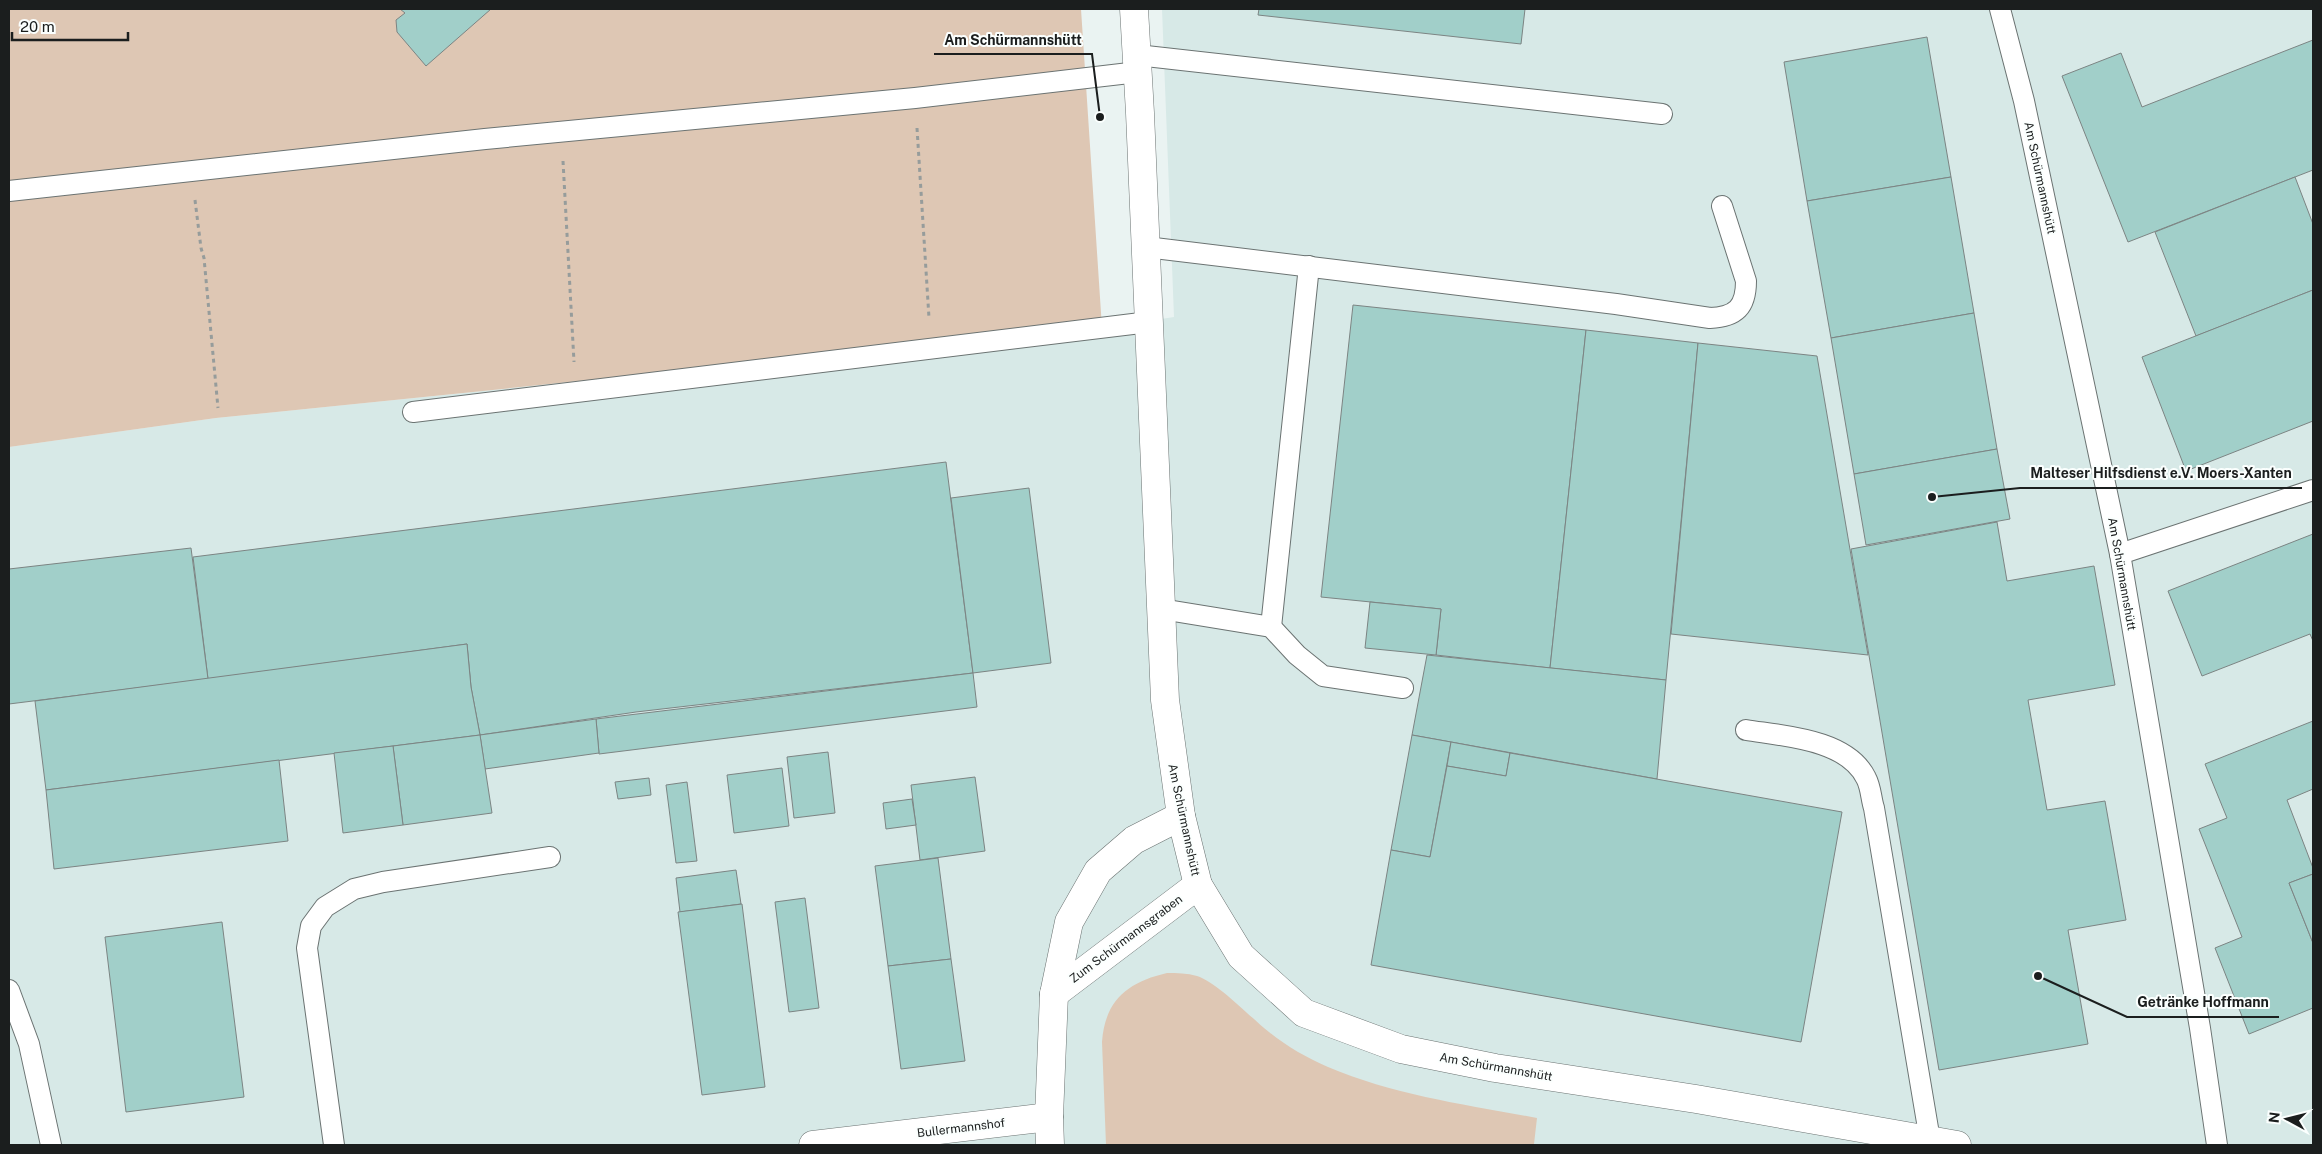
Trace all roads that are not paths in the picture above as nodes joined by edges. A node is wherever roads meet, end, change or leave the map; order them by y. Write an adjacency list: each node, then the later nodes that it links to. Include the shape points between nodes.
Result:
1 (1134, 9): 3 (street, Am Schürmannshütt)
2 (2000, 9): 12 (lane, Am Schürmannshütt, via 2024,101)
3 (1137, 63): 4 (lane); 5 (lane, via 915,98 485,138); 7 (street, Am Schürmannshütt)
4 (1662, 114)
5 (9, 191)
6 (1722, 206): 8 (lane, via 1746,281 1742,306 1723,318)
7 (1146, 247): 8 (lane); 9 (street, Am Schürmannshütt)
8 (1308, 266): 14 (lane)
9 (1149, 322): 10 (lane); 13 (street, Am Schürmannshütt)
10 (413, 412)
11 (2313, 490): 12 (lane)
12 (2120, 554): 29 (lane, Am Schürmannshütt)
13 (1161, 609): 14 (lane); 17 (street, Am Schürmannshütt, via 1165,700)
14 (1271, 627): 15 (lane, via 1297,655 1323,676)
15 (1404, 688)
16 (1746, 730): 23 (lane, via 1816,742 1847,756 1866,778 1874,808)
17 (1181, 816): 19 (street, Am Schürmannshütt); 21 (street, Zum Schürmannsgraben, via 1134,840 1098,872 1069,922)
18 (550, 857): 25 (lane, via 383,882 354,890 325,907 310,926 307,948)
19 (1198, 885): 21 (street, Zum Schürmannsgraben); 23 (street, Am Schürmannshütt, via 1241,956 1304,1013 1401,1049 1495,1068)
20 (9, 990): 24 (lane, via 29,1044)
21 (1054, 994): 22 (street, Zum Schürmannsgraben)
22 (1049, 1118): 26 (street, Bullermannshof); 27 (street, Zum Schürmannsgraben)
23 (1930, 1140): 28 (street, Am Schürmannshütt)
24 (51, 1145)
25 (334, 1145)
26 (813, 1145)
27 (1050, 1145)
28 (1958, 1145)
29 (2217, 1145)

